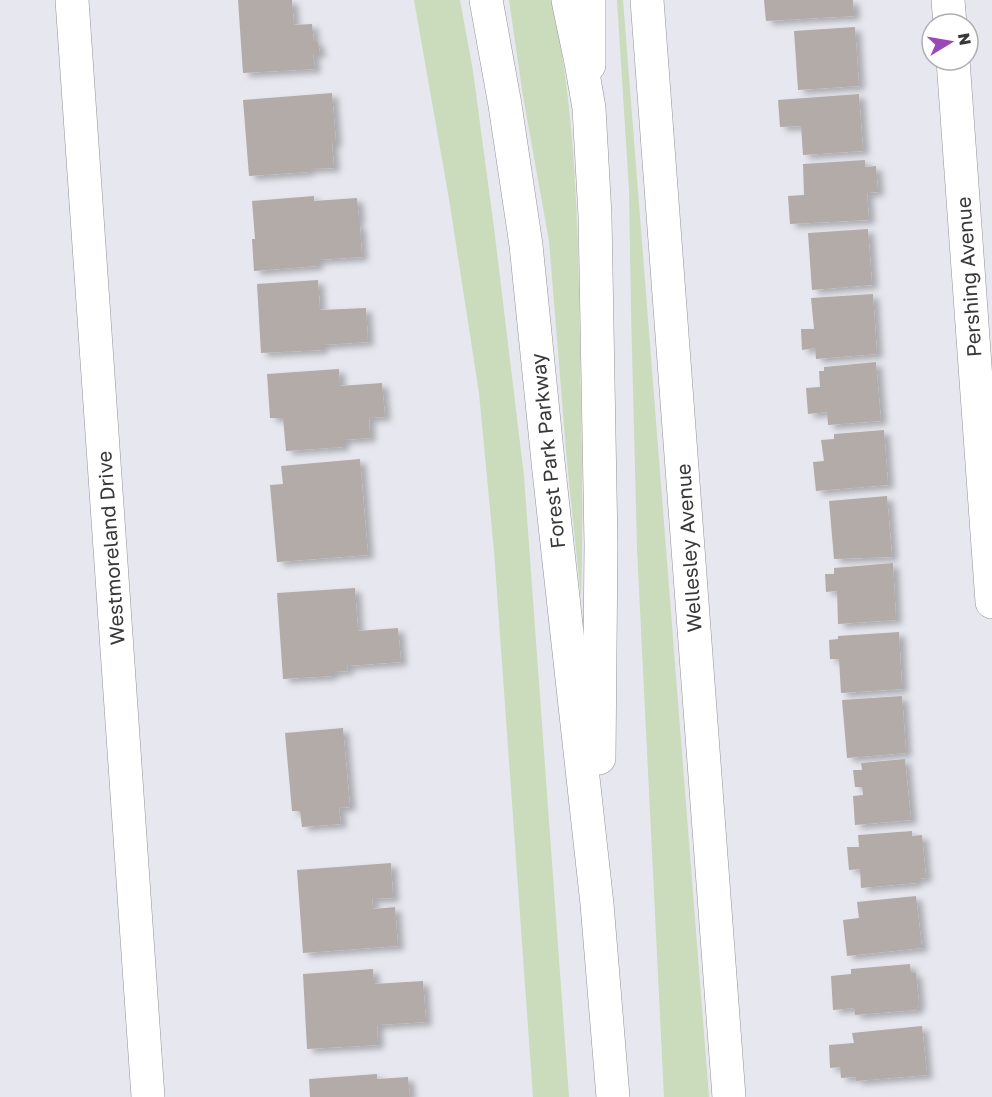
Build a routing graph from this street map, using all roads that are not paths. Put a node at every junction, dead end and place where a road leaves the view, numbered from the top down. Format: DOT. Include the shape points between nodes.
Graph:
graph roads {
  1 [pos="72,0"];
  2 [pos="486,0"];
  3 [pos="568,0"];
  4 [pos="589,0"];
  5 [pos="647,0"];
  6 [pos="954,72"];
  7 [pos="589,108"];
  8 [pos="992,602"];
  9 [pos="597,904"];
  10 [pos="148,1097"];
  11 [pos="613,1097"];
  12 [pos="729,1097"];
  1 -- 10 [label="street, Westmoreland Drive"];
  2 -- 9 [label="street, Forest Park Parkway" via="526,245"];
  3 -- 7 [label="street, Forest Park Parkway"];
  4 -- 7 [label="street"];
  5 -- 12 [label="street, Wellesley Avenue"];
  6 -- 8 [label="street, Pershing Avenue"];
  7 -- 9 [label="street, Forest Park Parkway" via="595,216 601,544"];
  9 -- 11 [label="street, Forest Park Parkway"];
}
